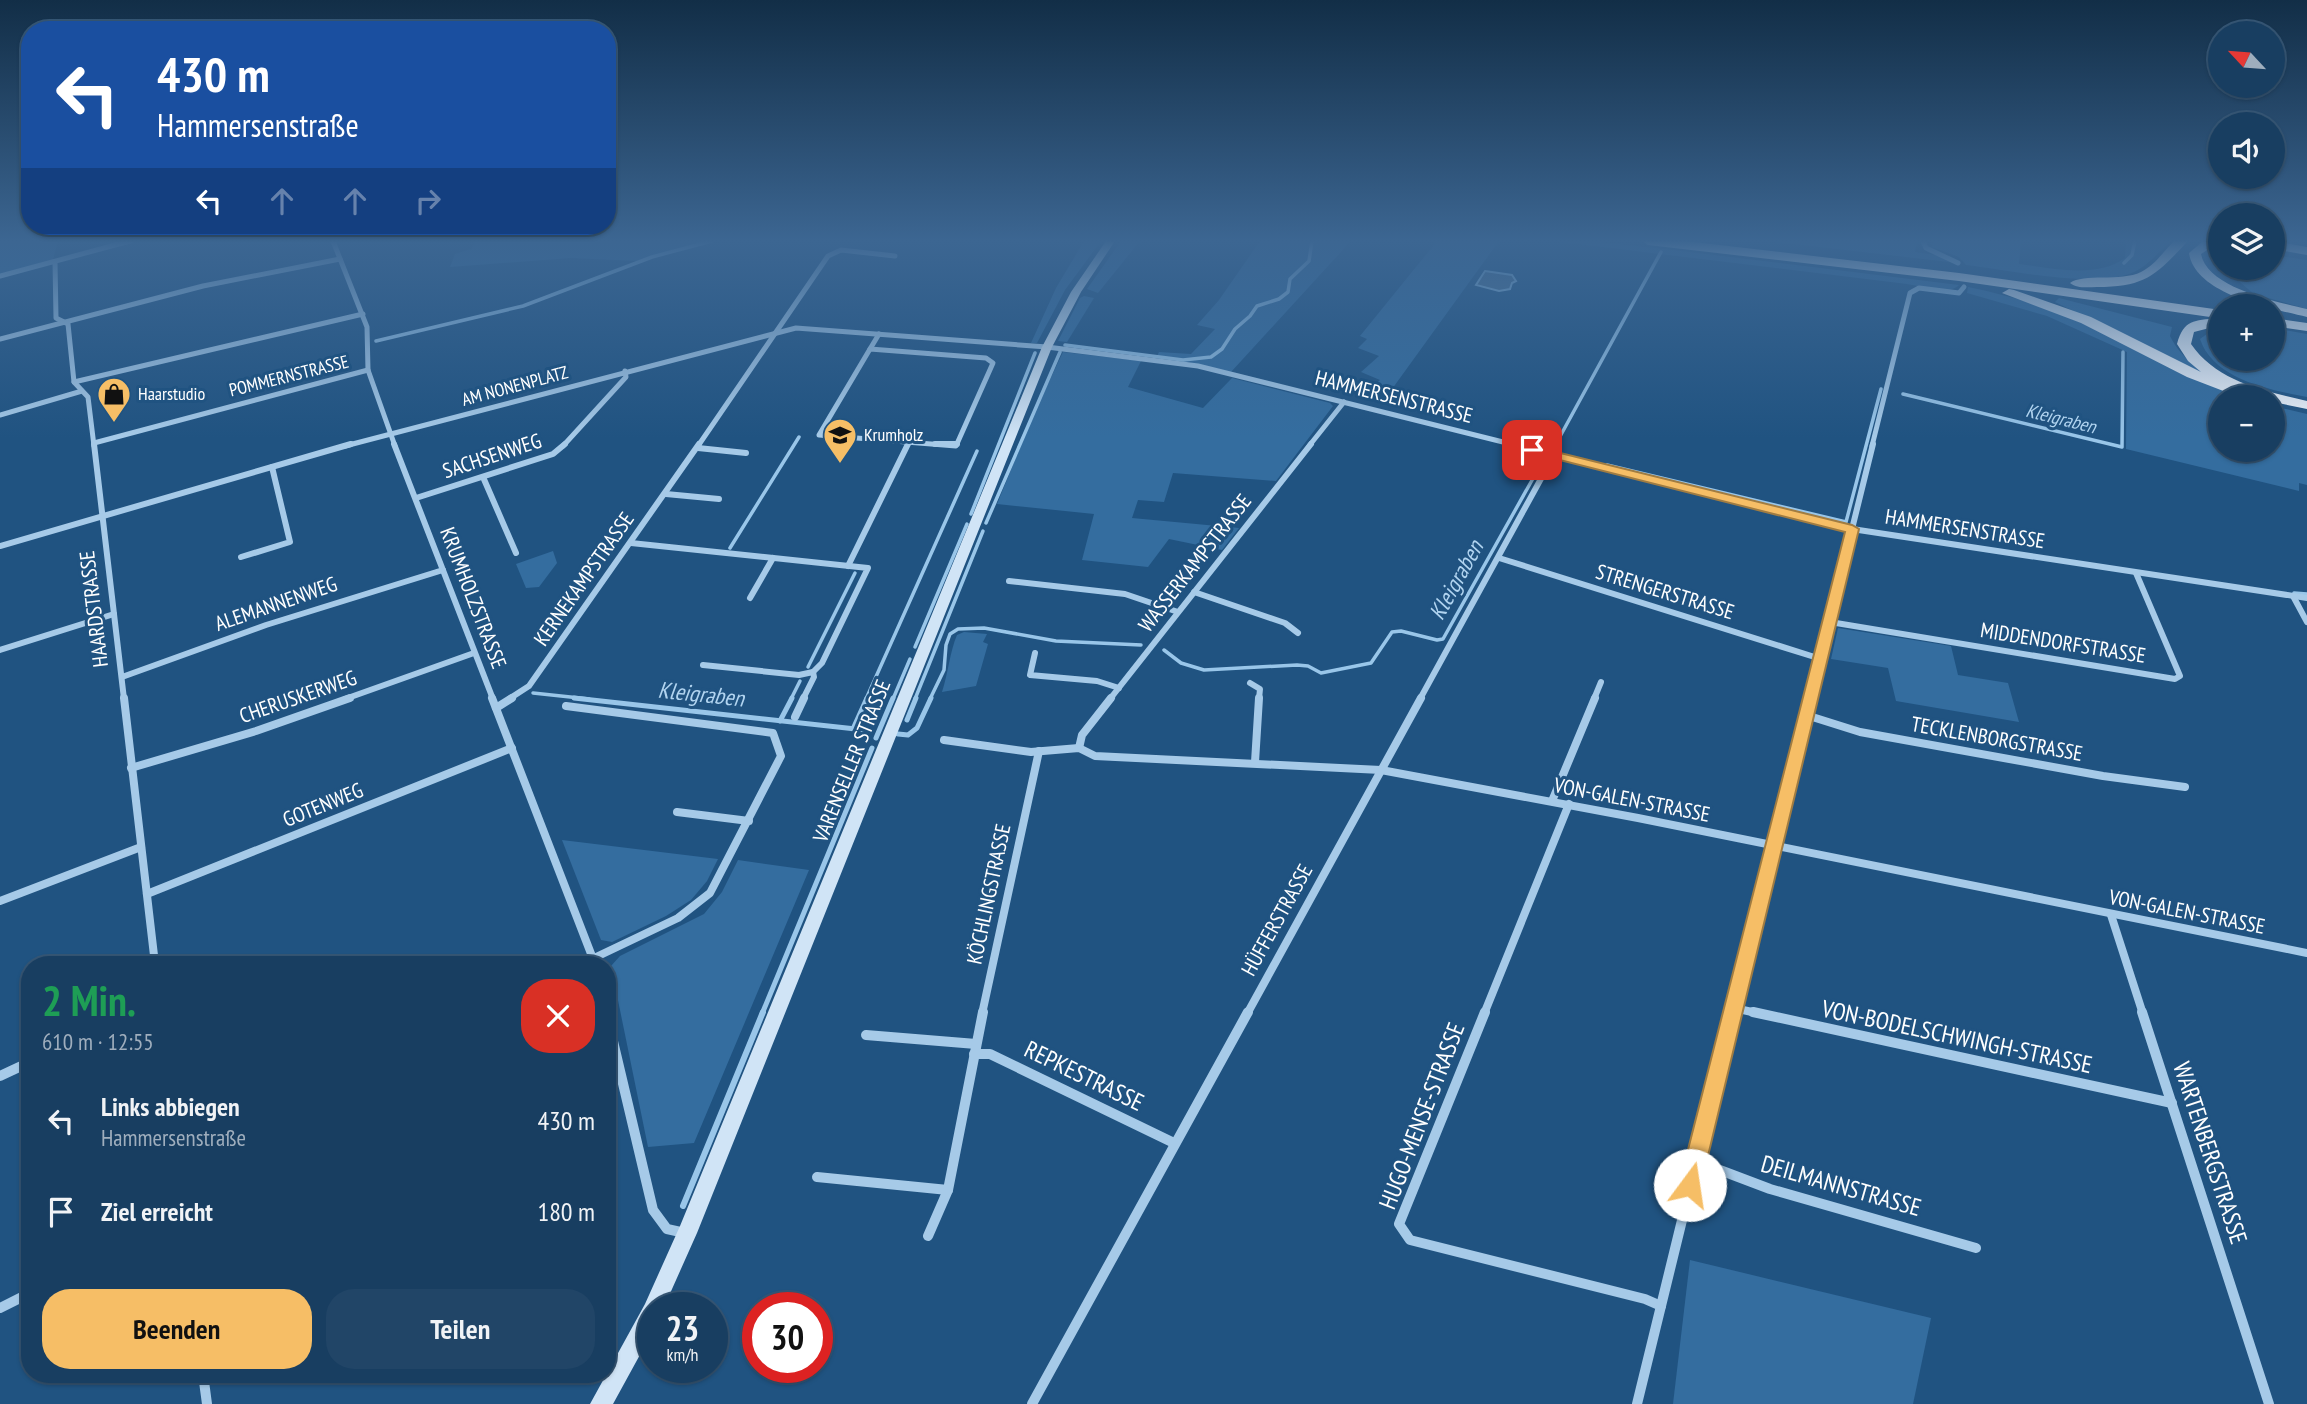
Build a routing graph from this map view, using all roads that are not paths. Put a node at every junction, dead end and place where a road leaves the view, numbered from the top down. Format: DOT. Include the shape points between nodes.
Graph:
graph roads {
  1 [pos="56,307"];
  2 [pos="123,307"];
  3 [pos="360,307"];
  4 [pos="793,307"];
  5 [pos="1067,307"];
  6 [pos="1907,307"];
  7 [pos="2051,307"];
  8 [pos="2167,307"];
  9 [pos="2285,307"];
  10 [pos="2208,312"];
  11 [pos="2307,313"];
  12 [pos="363,314"];
  13 [pos="2285,316"];
  14 [pos="2307,320"];
  15 [pos="62,322"];
  16 [pos="2208,323"];
  17 [pos="2285,324"];
  18 [pos="2307,327"];
  19 [pos="776,331"];
  20 [pos="879,334"];
  21 [pos="0,339"];
  22 [pos="1048,347"];
  23 [pos="870,349"];
  24 [pos="368,370"];
  25 [pos="2208,370"];
  26 [pos="2211,371"];
  27 [pos="625,372"];
  28 [pos="74,382"];
  29 [pos="2218,385"];
  30 [pos="82,391"];
  31 [pos="1344,402"];
  32 [pos="2285,405"];
  33 [pos="2307,405"];
  34 [pos="2307,410"];
  35 [pos="0,415"];
  36 [pos="390,433"];
  37 [pos="94,443"];
  38 [pos="908,444"];
  39 [pos="698,448"];
  40 [pos="746,453"];
  41 [pos="1554,455"];
  42 [pos="272,467"];
  43 [pos="483,477"];
  44 [pos="666,494"];
  45 [pos="416,498"];
  46 [pos="719,499"];
  47 [pos="103,516"];
  48 [pos="1852,529"];
  49 [pos="631,543"];
  50 [pos="0,547"];
  51 [pos="516,553"];
  52 [pos="241,557"];
  53 [pos="773,558"];
  54 [pos="1499,558"];
  55 [pos="848,566"];
  56 [pos="443,570"];
  57 [pos="2136,573"];
  58 [pos="1009,581"];
  59 [pos="1195,592"];
  60 [pos="2293,596"];
  61 [pos="750,598"];
  62 [pos="2307,598"];
  63 [pos="1178,612"];
  64 [pos="114,614"];
  65 [pos="1830,622"];
  66 [pos="2307,622"];
  67 [pos="1298,633"];
  68 [pos="0,650"];
  69 [pos="474,653"];
  70 [pos="1035,653"];
  71 [pos="1821,659"];
  72 [pos="703,665"];
  73 [pos="813,672"];
  74 [pos="122,677"];
  75 [pos="1250,682"];
  76 [pos="1601,682"];
  77 [pos="1119,688"];
  78 [pos="566,706"];
  79 [pos="496,708"];
  80 [pos="1806,715"];
  81 [pos="794,717"];
  82 [pos="944,740"];
  83 [pos="512,748"];
  84 [pos="1079,748"];
  85 [pos="1039,751"];
  86 [pos="1255,762"];
  87 [pos="131,768"];
  88 [pos="1381,770"];
  89 [pos="2185,788"];
  90 [pos="1552,801"];
  91 [pos="1569,804"];
  92 [pos="677,812"];
  93 [pos="749,821"];
  94 [pos="141,847"];
  95 [pos="1773,847"];
  96 [pos="147,894"];
  97 [pos="0,901"];
  98 [pos="2111,915"];
  99 [pos="2307,953"];
  100 [pos="154,956"];
  101 [pos="592,956"];
  102 [pos="604,956"];
  103 [pos="1734,1008"];
  104 [pos="866,1035"];
  105 [pos="975,1049"];
  106 [pos="616,1054"];
  107 [pos="21,1066"];
  108 [pos="0,1076"];
  109 [pos="2172,1103"];
  110 [pos="1174,1143"];
  111 [pos="1696,1161"];
  112 [pos="817,1177"];
  113 [pos="948,1190"];
  114 [pos="687,1233"];
  115 [pos="928,1236"];
  116 [pos="1976,1248"];
  117 [pos="661,1292"];
  118 [pos="21,1298"];
  119 [pos="1661,1306"];
  120 [pos="0,1308"];
  121 [pos="637,1338"];
  122 [pos="616,1375"];
  123 [pos="204,1383"];
  124 [pos="612,1383"];
  125 [pos="207,1404"];
  126 [pos="600,1404"];
  127 [pos="1032,1404"];
  128 [pos="1637,1404"];
  129 [pos="2269,1404"];
  1 -- 15 [label="street" via="56,318"];
  2 -- 15 [label="street"];
  3 -- 12 [label="street, KRUMHOLZSTRASSE"];
  4 -- 19 [label="street, KERNEKAMPSTRASSE"];
  5 -- 22 [label="main road, VARENSELLER STRASSE"];
  6 -- 48 [label="street"];
  7 -- 29 [label="highway"];
  8 -- 10 [label="highway"];
  9 -- 11 [label="highway"];
  12 -- 24 [label="street, KRUMHOLZSTRASSE"];
  12 -- 28 [label="street"];
  13 -- 14 [label="highway"];
  15 -- 21 [label="street"];
  15 -- 28 [label="street" via="68,324"];
  16 -- 25 [label="highway" via="2188,330 2184,344"];
  17 -- 18 [label="highway"];
  19 -- 20 [label="street, AM NONENPLATZ" via="796,328"];
  19 -- 27 [label="street, AM NONENPLATZ"];
  19 -- 39 [label="street, KERNEKAMPSTRASSE"];
  20 -- 22 [label="street, AM NONENPLATZ"];
  20 -- 23 [label="street"];
  22 -- 31 [label="street, HAMMERSENSTRASSE" via="1198,366"];
  22 -- 114 [label="main road, VARENSELLER STRASSE"];
  23 -- 38 [label="street" via="819,435"];
  23 -- 38 [label="street" via="986,358 993,363 956,446"];
  24 -- 36 [label="street, KRUMHOLZSTRASSE"];
  24 -- 37 [label="street, POMMERNSTRASSE"];
  26 -- 33 [label="highway" via="2242,387"];
  27 -- 36 [label="street, AM NONENPLATZ"];
  27 -- 43 [label="street, SACHSENWEG" via="626,377 561,449"];
  28 -- 30 [label="street, HAARDSTRASSE"];
  30 -- 35 [label="street"];
  30 -- 37 [label="street, HAARDSTRASSE" via="88,397"];
  31 -- 41 [label="street, HAMMERSENSTRASSE"];
  31 -- 59 [label="street, WASSERKAMPSTRASSE"];
  32 -- 34 [label="highway"];
  36 -- 42 [label="street, AM NONENPLATZ"];
  36 -- 45 [label="street, KRUMHOLZSTRASSE"];
  37 -- 47 [label="street, HAARDSTRASSE"];
  38 -- 55 [label="street"];
  39 -- 40 [label="street"];
  39 -- 44 [label="street, KERNEKAMPSTRASSE"];
  41 -- 48 [label="street, HAMMERSENSTRASSE"];
  41 -- 54 [label="street, HÜFFERSTRASSE"];
  42 -- 47 [label="street, AM NONENPLATZ"];
  42 -- 52 [label="street" via="290,542"];
  43 -- 45 [label="street, SACHSENWEG"];
  43 -- 51 [label="street"];
  44 -- 46 [label="street"];
  44 -- 49 [label="street, KERNEKAMPSTRASSE"];
  45 -- 56 [label="street, KRUMHOLZSTRASSE"];
  47 -- 50 [label="street, AM NONENPLATZ"];
  47 -- 64 [label="street, HAARDSTRASSE"];
  48 -- 57 [label="street, HAMMERSENSTRASSE"];
  48 -- 65 [label="street"];
  49 -- 53 [label="street"];
  49 -- 79 [label="street, KERNEKAMPSTRASSE" via="529,686"];
  53 -- 55 [label="street"];
  53 -- 61 [label="street"];
  54 -- 71 [label="street, STRENGERSTRASSE"];
  54 -- 88 [label="street, HÜFFERSTRASSE"];
  55 -- 73 [label="street" via="868,568 822,663"];
  56 -- 69 [label="street, KRUMHOLZSTRASSE"];
  56 -- 74 [label="street, ALEMANNENWEG" via="266,625"];
  57 -- 60 [label="street, HAMMERSENSTRASSE"];
  57 -- 65 [label="street, MIDDENDORFSTRASSE" via="2180,676 2175,679"];
  58 -- 63 [label="street" via="1125,594"];
  59 -- 63 [label="street, WASSERKAMPSTRASSE"];
  59 -- 67 [label="street" via="1285,624"];
  60 -- 62 [label="street, HAMMERSENSTRASSE"];
  60 -- 66 [label="street"];
  63 -- 77 [label="street, WASSERKAMPSTRASSE"];
  64 -- 68 [label="street"];
  64 -- 74 [label="street, HAARDSTRASSE"];
  65 -- 71 [label="street"];
  69 -- 79 [label="street, KRUMHOLZSTRASSE"];
  69 -- 87 [label="street, CHERUSKERWEG" via="292,719"];
  70 -- 77 [label="street" via="1030,675 1097,681"];
  71 -- 80 [label="street"];
  72 -- 73 [label="street" via="799,675"];
  73 -- 81 [label="street"];
  74 -- 87 [label="street, HAARDSTRASSE"];
  75 -- 86 [label="street" via="1260,690"];
  76 -- 90 [label="street"];
  77 -- 84 [label="street, WASSERKAMPSTRASSE" via="1082,735"];
  78 -- 93 [label="street" via="773,733 781,756"];
  79 -- 83 [label="street, KRUMHOLZSTRASSE"];
  80 -- 89 [label="street, TECKLENBORGSTRASSE" via="1860,732"];
  80 -- 95 [label="street"];
  82 -- 85 [label="street, VON-GALEN-STRASSE"];
  83 -- 96 [label="street, GOTENWEG"];
  83 -- 101 [label="street, KRUMHOLZSTRASSE"];
  84 -- 85 [label="street, VON-GALEN-STRASSE"];
  84 -- 86 [label="street, VON-GALEN-STRASSE" via="1094,756 1232,765"];
  85 -- 105 [label="street, KÖCHLINGSTRASSE"];
  86 -- 88 [label="street, VON-GALEN-STRASSE"];
  87 -- 94 [label="street, HAARDSTRASSE"];
  88 -- 90 [label="street, VON-GALEN-STRASSE"];
  88 -- 110 [label="street, HÜFFERSTRASSE"];
  90 -- 91 [label="street, VON-GALEN-STRASSE"];
  91 -- 95 [label="street, VON-GALEN-STRASSE"];
  91 -- 119 [label="street, HUGO-MENSE-STRASSE" via="1399,1224 1410,1240 1645,1298"];
  92 -- 93 [label="street"];
  93 -- 102 [label="street" via="719,880 697,905"];
  94 -- 96 [label="street, HAARDSTRASSE"];
  94 -- 97 [label="street"];
  95 -- 98 [label="street, VON-GALEN-STRASSE"];
  95 -- 103 [label="street"];
  96 -- 100 [label="street, HAARDSTRASSE"];
  98 -- 99 [label="street, VON-GALEN-STRASSE"];
  98 -- 109 [label="street, WARTENBERGSTRASSE"];
  103 -- 109 [label="street, VON-BODELSCHWINGH-STRASSE"];
  103 -- 111 [label="street"];
  104 -- 105 [label="street"];
  105 -- 110 [label="street, REPKESTRASSE"];
  105 -- 113 [label="street, KÖCHLINGSTRASSE"];
  106 -- 114 [label="street" via="653,1209 667,1229"];
  107 -- 108 [label="street"];
  109 -- 129 [label="street, WARTENBERGSTRASSE"];
  110 -- 127 [label="street, HÜFFERSTRASSE"];
  111 -- 116 [label="street, DEILMANNSTRASSE" via="1770,1189"];
  111 -- 119 [label="street"];
  112 -- 113 [label="street"];
  113 -- 115 [label="street, KÖCHLINGSTRASSE"];
  114 -- 117 [label="main road, VARENSELLER STRASSE"];
  118 -- 120 [label="street"];
  119 -- 128 [label="street"];
  121 -- 122 [label="main road, VARENSELLER STRASSE"];
  123 -- 125 [label="street"];
  124 -- 126 [label="main road, VARENSELLER STRASSE"];
}
